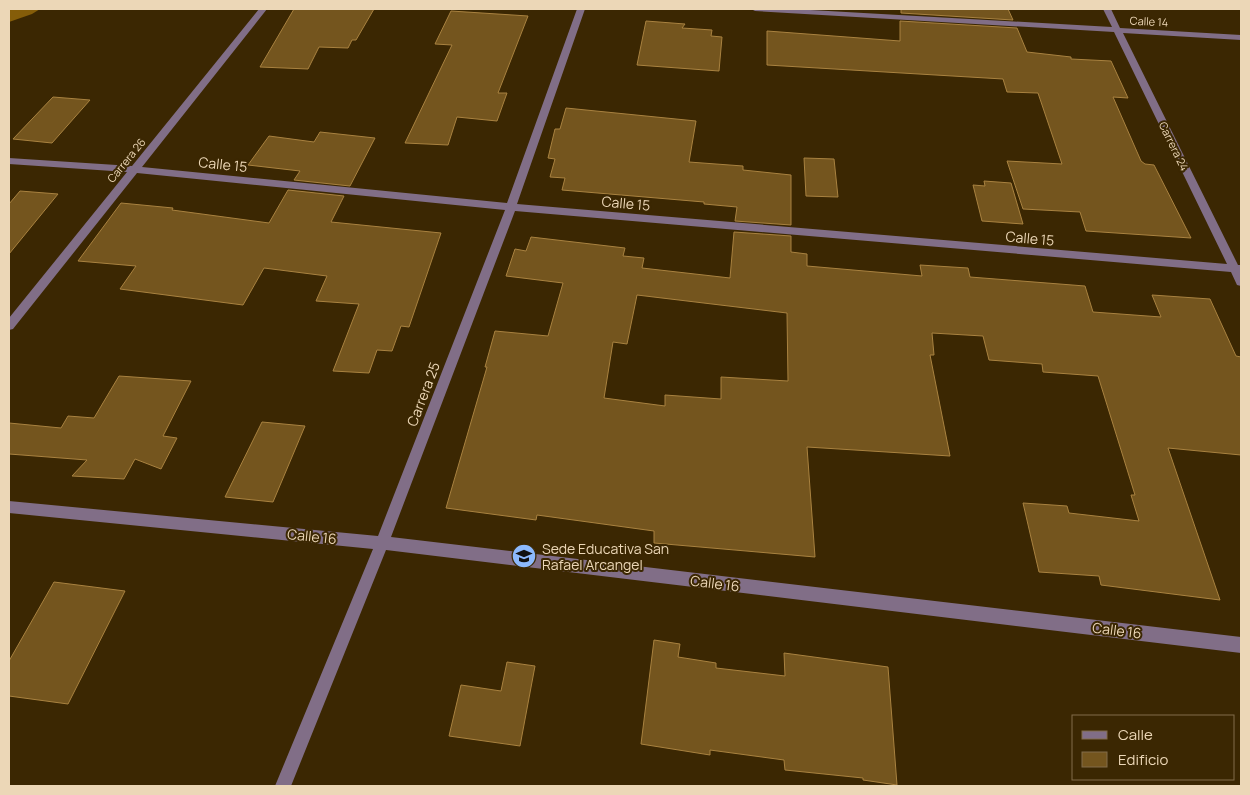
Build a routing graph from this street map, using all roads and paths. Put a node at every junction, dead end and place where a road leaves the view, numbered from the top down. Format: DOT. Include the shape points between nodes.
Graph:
graph roads {
  1 [pos="263,9"];
  2 [pos="581,9"];
  3 [pos="755,9"];
  4 [pos="1107,9"];
  5 [pos="1117,30"];
  6 [pos="1241,37"];
  7 [pos="9,161"];
  8 [pos="134,169"];
  9 [pos="511,207"];
  10 [pos="1238,269"];
  11 [pos="1241,282"];
  12 [pos="9,326"];
  13 [pos="9,507"];
  14 [pos="382,543"];
  15 [pos="1241,645"];
  16 [pos="283,786"];
  1 -- 8 [label="street, Carrera 26"];
  2 -- 9 [label="street, Carrera 25"];
  3 -- 5 [label="street, Calle 14"];
  4 -- 5 [label="street, Carrera 24"];
  5 -- 6 [label="street, Calle 14"];
  5 -- 10 [label="street, Carrera 24"];
  7 -- 8 [label="street, Calle 15"];
  8 -- 9 [label="street, Calle 15"];
  8 -- 12 [label="street, Carrera 26"];
  9 -- 10 [label="street, Calle 15"];
  9 -- 14 [label="street, Carrera 25"];
  10 -- 11 [label="street, Carrera 24"];
  13 -- 14 [label="street, Calle 16"];
  14 -- 15 [label="street, Calle 16"];
  14 -- 16 [label="street, Carrera 25"];
}
